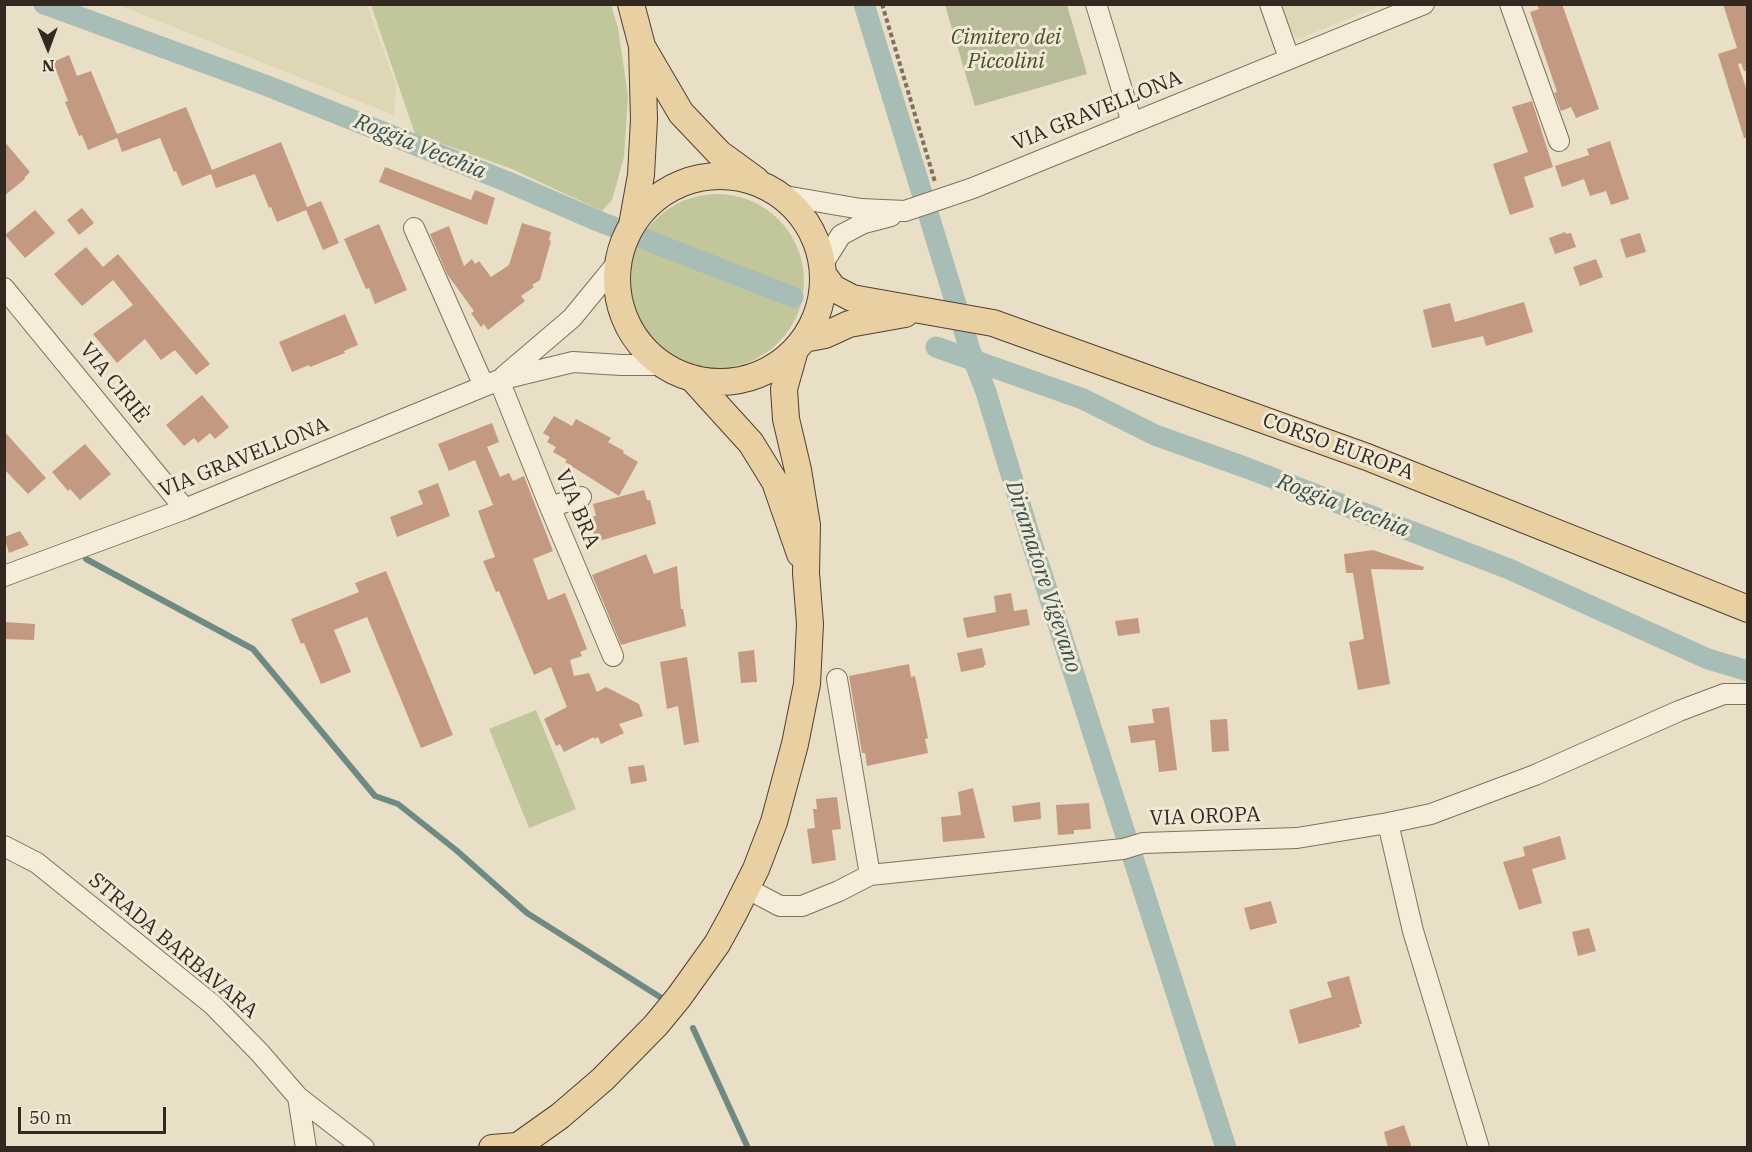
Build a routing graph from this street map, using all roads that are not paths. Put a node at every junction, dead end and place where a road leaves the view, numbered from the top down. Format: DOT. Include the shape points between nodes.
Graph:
graph roads {
  1 [pos="631,4"];
  2 [pos="1096,4"];
  3 [pos="1270,4"];
  4 [pos="1424,4"];
  5 [pos="1510,4"];
  6 [pos="642,46"];
  7 [pos="1289,58"];
  8 [pos="1132,123"];
  9 [pos="1559,141"];
  10 [pos="773,191"];
  11 [pos="906,211"];
  12 [pos="414,228"];
  13 [pos="626,239"];
  14 [pos="823,269"];
  15 [pos="4,288"];
  16 [pos="922,311"];
  17 [pos="799,345"];
  18 [pos="663,365"];
  19 [pos="692,378"];
  20 [pos="492,383"];
  21 [pos="581,497"];
  22 [pos="550,507"];
  23 [pos="186,509"];
  24 [pos="806,573"];
  25 [pos="4,576"];
  26 [pos="1748,609"];
  27 [pos="613,656"];
  28 [pos="837,679"];
  29 [pos="1748,694"];
  30 [pos="1388,823"];
  31 [pos="4,846"];
  32 [pos="870,875"];
  33 [pos="746,888"];
  34 [pos="298,1097"];
  35 [pos="508,1147"];
  36 [pos="306,1148"];
  37 [pos="364,1148"];
  38 [pos="1479,1148"];
  1 -- 6 [label="main road"];
  2 -- 8 [label="street"];
  3 -- 7 [label="street"];
  4 -- 7 [label="street, VIA GRAVELLONA"];
  5 -- 9 [label="street"];
  6 -- 10 [label="main road" via="681,113 719,153"];
  6 -- 13 [label="main road" via="641,175"];
  7 -- 8 [label="street, VIA GRAVELLONA"];
  8 -- 11 [label="street, VIA GRAVELLONA"];
  10 -- 11 [label="street, VIA GRAVELLONA" via="861,209"];
  10 -- 13 [label="main road" via="742,178 692,180 668,190 648,205"];
  10 -- 14 [label="main road" via="795,208 808,225"];
  11 -- 14 [label="street" via="841,235"];
  12 -- 20 [label="street, VIA BRA"];
  13 -- 18 [label="main road" via="617,286 621,309 645,350"];
  13 -- 20 [label="street, VIA GRAVELLONA" via="572,318"];
  14 -- 16 [label="main road, CORSO EUROPA" via="833,288 852,298"];
  14 -- 17 [label="main road" via="822,297 815,319"];
  15 -- 23 [label="street, VIA CIRIÈ"];
  16 -- 17 [label="main road" via="849,324"];
  16 -- 26 [label="main road, CORSO EUROPA" via="993,323 1367,457"];
  17 -- 19 [label="main road" via="773,368 747,378 719,382"];
  17 -- 24 [label="main road" via="784,390 807,525"];
  18 -- 19 [label="main road"];
  18 -- 20 [label="street, VIA GRAVELLONA" via="573,362"];
  19 -- 24 [label="main road" via="752,443 775,482"];
  20 -- 22 [label="street, VIA BRA"];
  20 -- 23 [label="street, VIA GRAVELLONA"];
  21 -- 22 [label="street"];
  22 -- 27 [label="street, VIA BRA"];
  23 -- 25 [label="street, VIA GRAVELLONA"];
  24 -- 33 [label="main road" via="810,624 807,684 774,822"];
  28 -- 32 [label="street"];
  29 -- 30 [label="street, VIA OROPA" via="1724,694 1535,775 1431,814"];
  30 -- 32 [label="street, VIA OROPA" via="1297,838 1143,843 1123,849"];
  30 -- 38 [label="street" via="1413,931"];
  31 -- 34 [label="street, STRADA BARBAVARA" via="37,863 213,1005"];
  32 -- 33 [label="street, VIA OROPA" via="802,906 780,906"];
  33 -- 35 [label="main road" via="717,944 656,1025 560,1116"];
  34 -- 36 [label="street"];
  34 -- 37 [label="street, STRADA BARBAVARA"];
}
